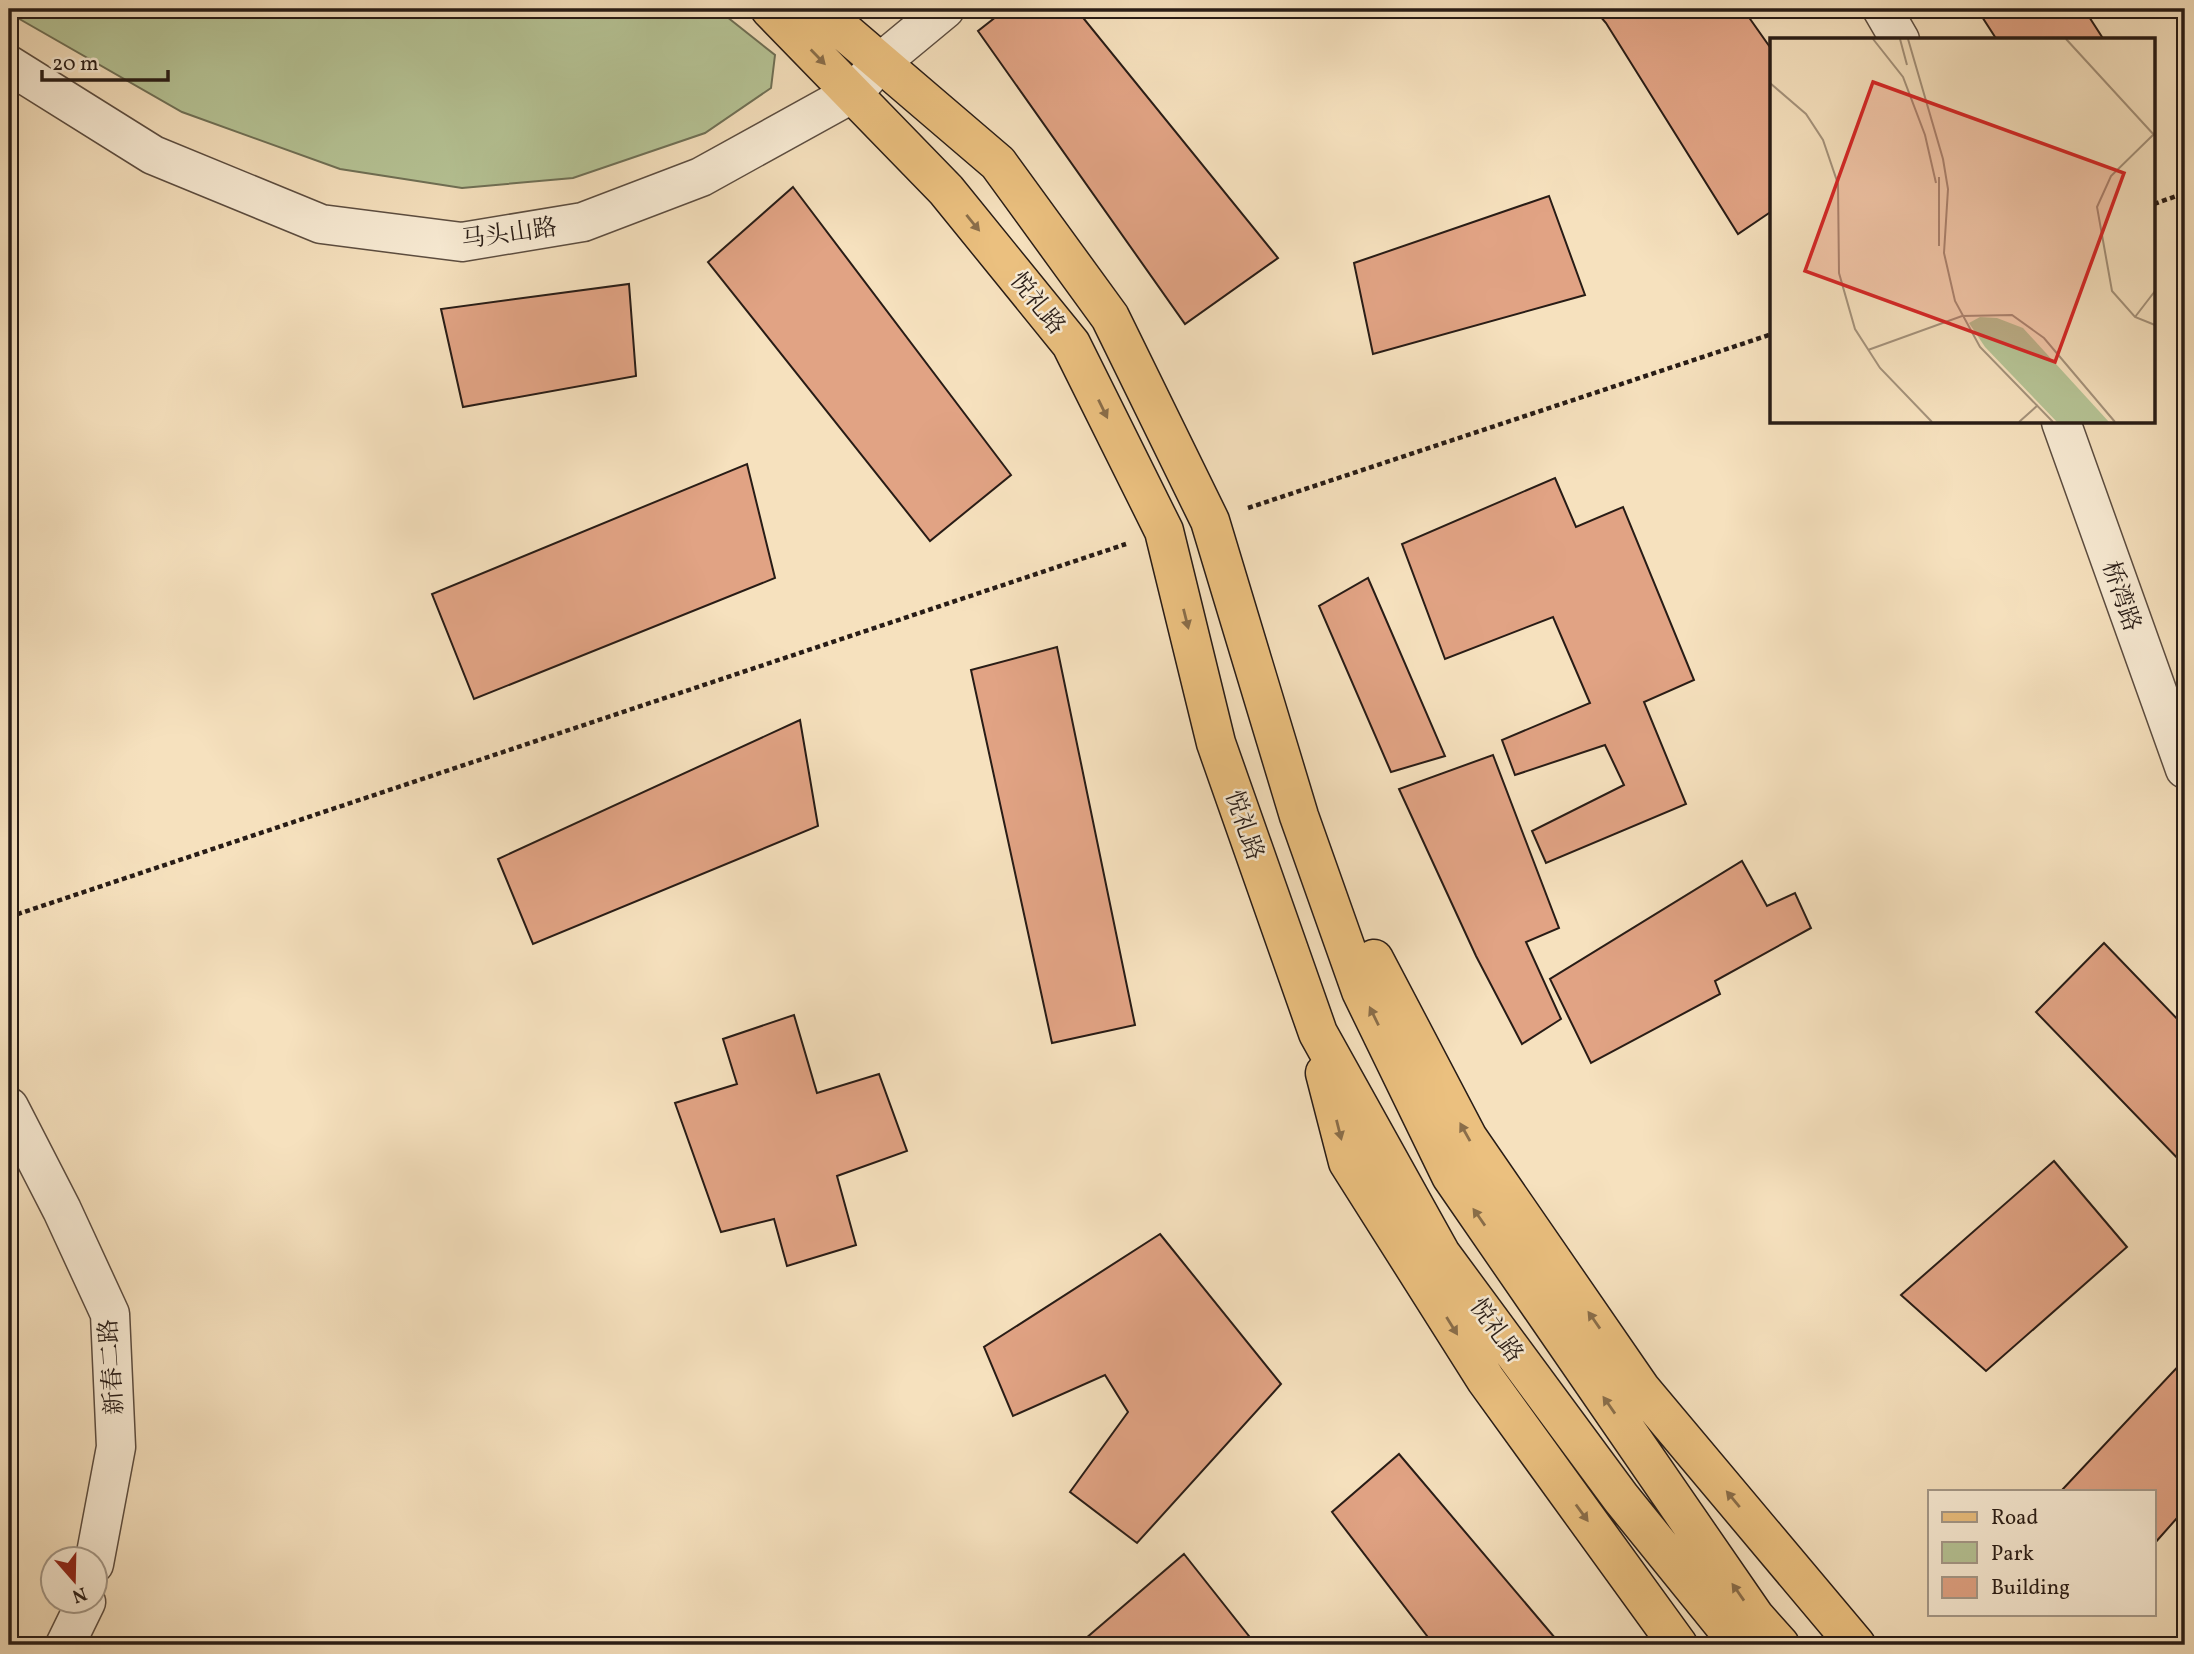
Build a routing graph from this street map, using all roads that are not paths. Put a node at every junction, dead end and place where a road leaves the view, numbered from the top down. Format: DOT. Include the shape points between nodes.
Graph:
graph roads {
  1 [pos="770,9"];
  2 [pos="818,9"];
  3 [pos="945,9"];
  4 [pos="1882,9"];
  5 [pos="1899,38"];
  6 [pos="881,62"];
  7 [pos="9,65"];
  8 [pos="853,93"];
  9 [pos="2062,424"];
  10 [pos="2185,769"];
  11 [pos="1299,816"];
  12 [pos="1304,993"];
  13 [pos="9,1107"];
  14 [pos="97,1546"];
  15 [pos="79,1616"];
  16 [pos="65,1645"];
  17 [pos="1678,1645"];
  18 [pos="1740,1645"];
  19 [pos="1780,1645"];
  20 [pos="1856,1645"];
  1 -- 8 [label="main road, 悦礼路, one-way"];
  2 -- 6 [label="main road, 悦礼路"];
  3 -- 6 [label="street, 马头山路"];
  4 -- 5 [label="street"];
  6 -- 8 [label="street, 马头山路"];
  6 -- 11 [label="main road, 悦礼路" via="998,163 1110,317 1210,521"];
  7 -- 8 [label="street, 马头山路" via="153,155 321,224 462,243 583,222 701,177"];
  8 -- 12 [label="main road, 悦礼路, one-way" via="946,191 1071,344 1164,531 1216,743"];
  9 -- 10 [label="street, 桥湾路"];
  19 -- 11 [label="main road, 悦礼路, one-way" via="1755,1617 1451,1177 1361,991"];
  20 -- 11 [label="main road, one-way" via="1641,1389 1468,1138"];
  12 -- 17 [label="main road, one-way" via="1348,1162 1486,1380"];
  12 -- 18 [label="main road, 悦礼路" via="1318,1033 1440,1254 1621,1498"];
  13 -- 14 [label="street, 新春二路" via="110,1314 116,1447"];
  15 -- 16 [label="street"];
}
